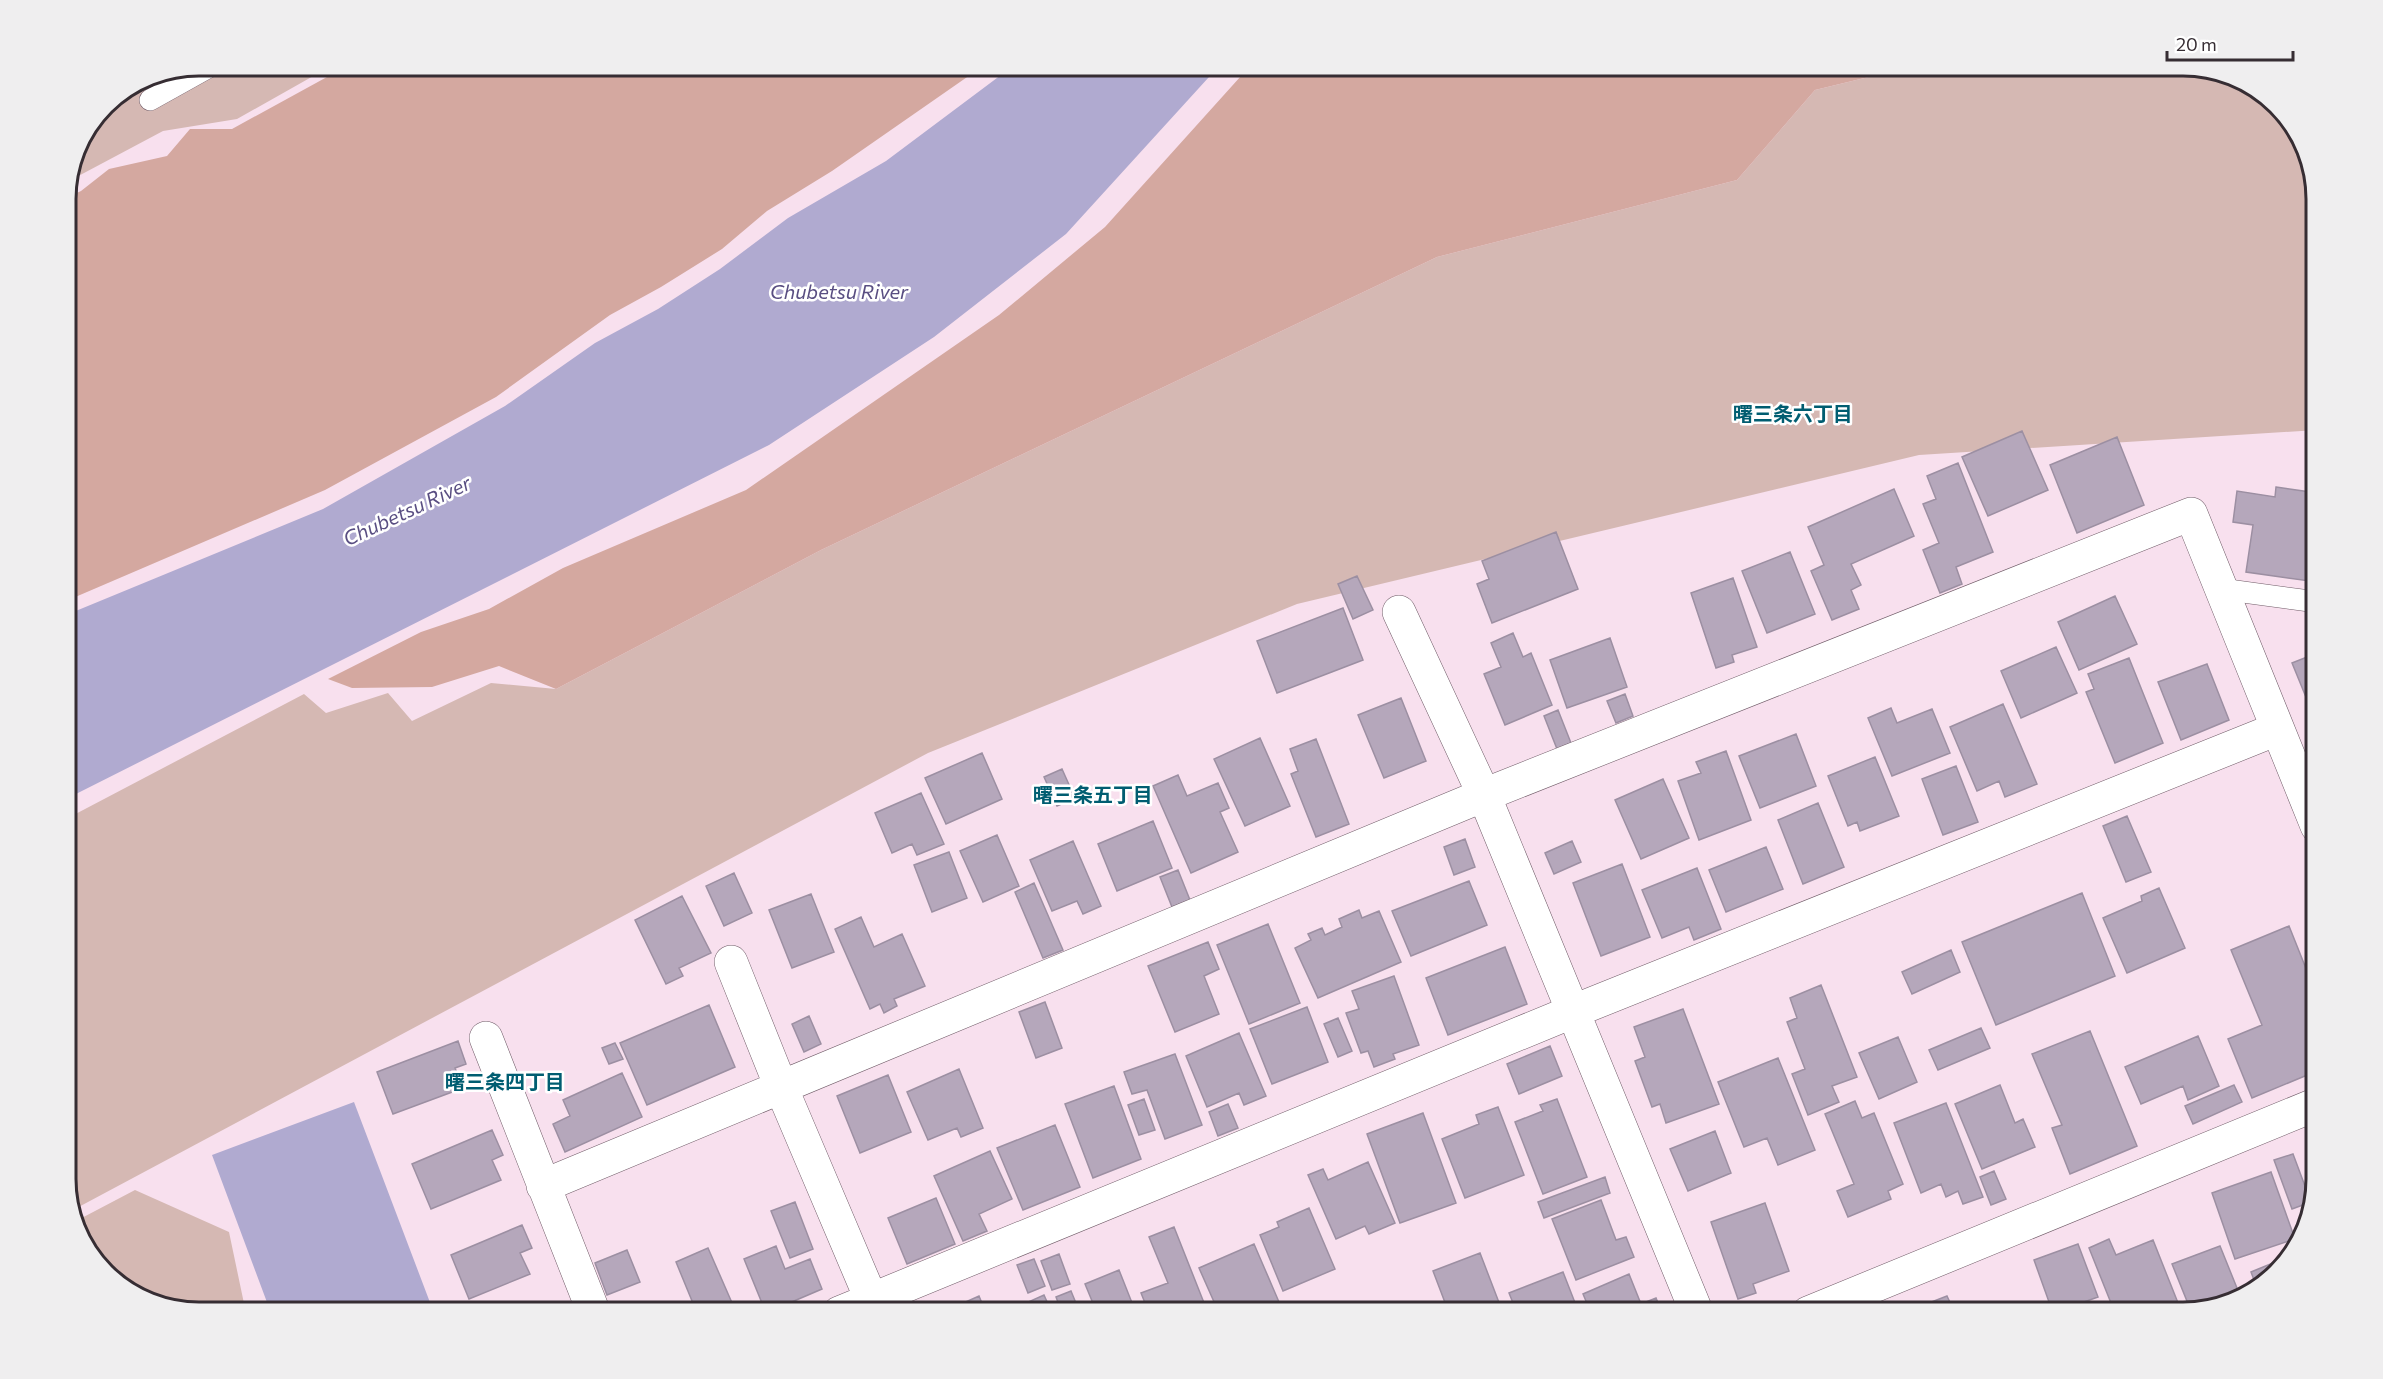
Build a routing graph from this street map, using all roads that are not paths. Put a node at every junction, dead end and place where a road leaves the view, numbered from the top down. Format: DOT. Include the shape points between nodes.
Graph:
graph roads {
  1 [pos="192,77"];
  2 [pos="150,100"];
  3 [pos="2221,590"];
  4 [pos="2306,601"];
  5 [pos="1399,612"];
  6 [pos="2277,729"];
  7 [pos="1484,795"];
  8 [pos="2306,799"];
  9 [pos="731,962"];
  10 [pos="1574,1011"];
  11 [pos="486,1038"];
  12 [pos="781,1087"];
  13 [pos="2306,1109"];
  14 [pos="543,1185"];
  15 [pos="590,1302"];
  16 [pos="872,1302"];
  17 [pos="883,1302"];
  18 [pos="1693,1302"];
  19 [pos="1835,1302"];
  1 -- 2 [label="lane"];
  3 -- 4 [label="lane"];
  3 -- 6 [label="street"];
  3 -- 7 [label="street" via="2191,514"];
  5 -- 7 [label="street"];
  6 -- 8 [label="street"];
  6 -- 10 [label="street"];
  7 -- 10 [label="street"];
  7 -- 12 [label="street"];
  9 -- 12 [label="street"];
  10 -- 17 [label="street"];
  10 -- 18 [label="street"];
  11 -- 14 [label="street"];
  12 -- 14 [label="street"];
  12 -- 16 [label="street"];
  13 -- 19 [label="street"];
  14 -- 15 [label="street"];
}
